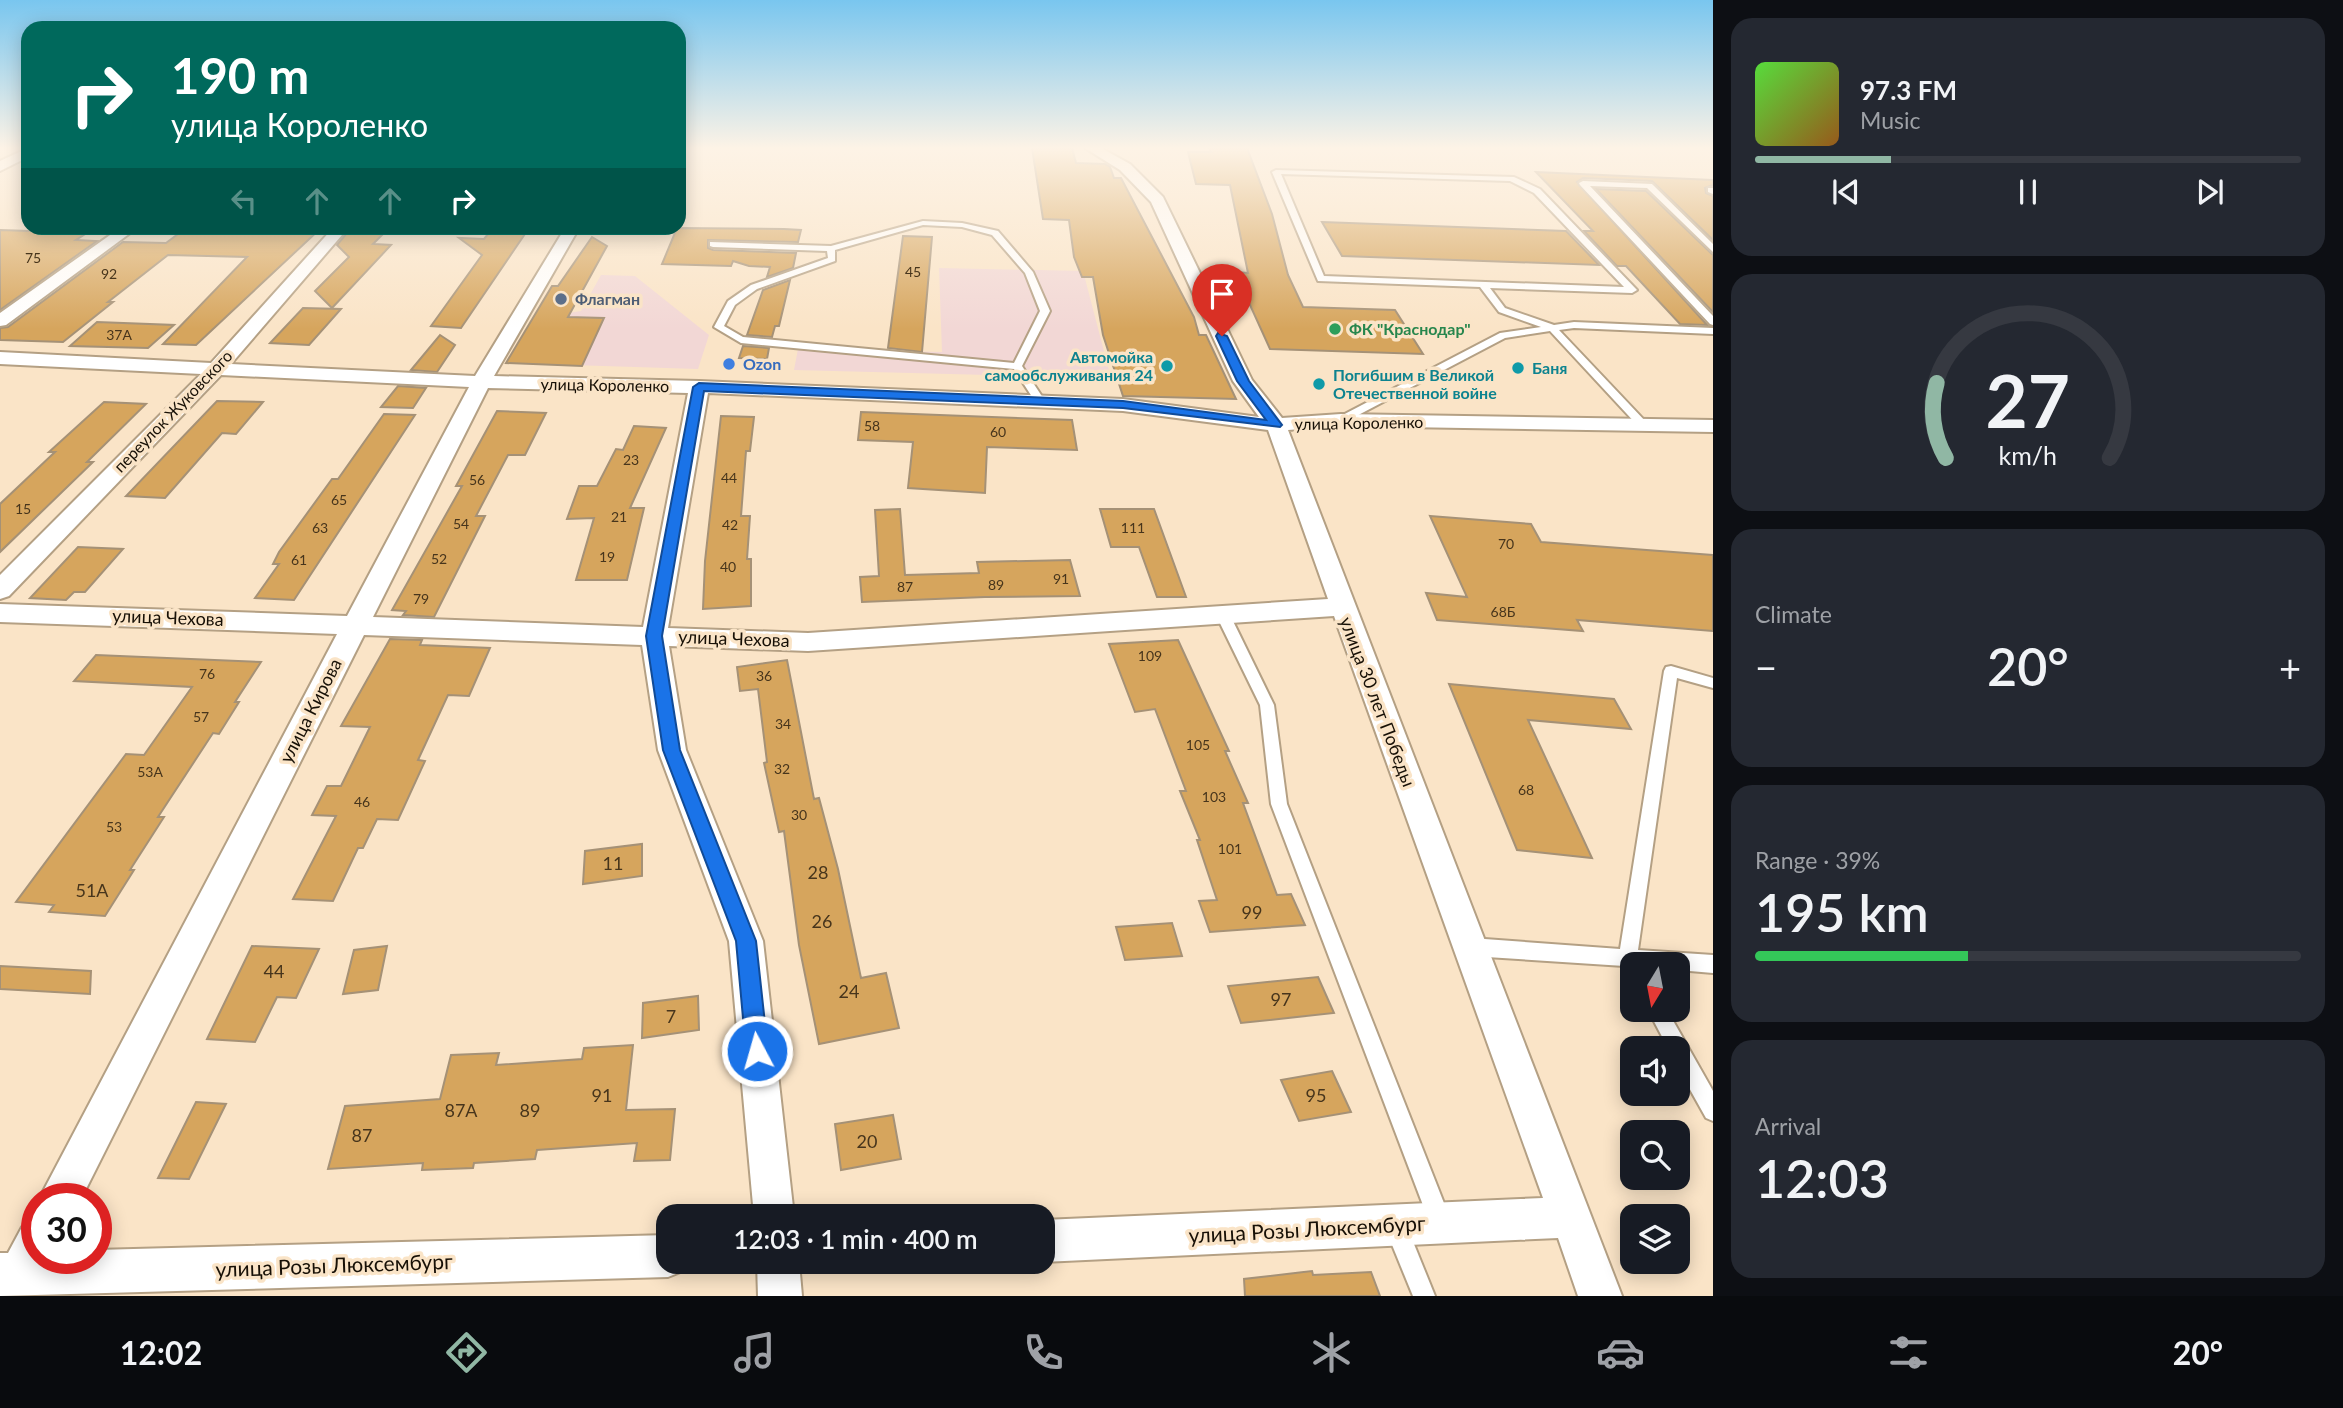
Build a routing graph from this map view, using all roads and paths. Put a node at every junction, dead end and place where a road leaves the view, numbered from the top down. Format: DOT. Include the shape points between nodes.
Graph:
graph roads {
  1 [pos="1162,208"];
  2 [pos="1291,208"];
  3 [pos="1554,208"];
  4 [pos="1607,208"];
  5 [pos="1672,208"];
  6 [pos="119,235"];
  7 [pos="335,235"];
  8 [pos="568,235"];
  9 [pos="713,244"];
  10 [pos="1713,248"];
  11 [pos="831,250"];
  12 [pos="1483,285"];
  13 [pos="0,321"];
  14 [pos="1713,322"];
  15 [pos="1551,327"];
  16 [pos="1713,331"];
  17 [pos="0,358"];
  18 [pos="1017,366"];
  19 [pos="215,370"];
  20 [pos="481,382"];
  21 [pos="699,387"];
  22 [pos="1040,401"];
  23 [pos="1341,420"];
  24 [pos="1276,425"];
  25 [pos="1643,425"];
  26 [pos="1713,426"];
  27 [pos="0,590"];
  28 [pos="1342,607"];
  29 [pos="0,613"];
  30 [pos="1223,615"];
  31 [pos="356,624"];
  32 [pos="654,636"];
  33 [pos="1713,683"];
  34 [pos="1469,947"];
  35 [pos="1631,952"];
  36 [pos="1620,960"];
  37 [pos="1690,963"];
  38 [pos="1713,964"];
  39 [pos="1664,1022"];
  40 [pos="1713,1111"];
  41 [pos="67,1183"];
  42 [pos="773,1204"];
  43 [pos="1571,1217"];
  44 [pos="1441,1224"];
  45 [pos="1395,1226"];
  46 [pos="1055,1240"];
  47 [pos="656,1256"];
  48 [pos="16,1272"];
  49 [pos="779,1274"];
  50 [pos="780,1296"];
  51 [pos="1424,1296"];
  52 [pos="1600,1296"];
  1 -- 24 [label="street, улица 30 лет Победы" via="1243,381"];
  2 -- 12 [label="lane" via="1321,279"];
  3 -- 12 [label="lane" via="1632,290"];
  4 -- 14 [label="lane"];
  5 -- 10 [label="lane"];
  6 -- 13 [label="street"];
  7 -- 19 [label="street, переулок Жуковского"];
  8 -- 20 [label="street, улица Кирова"];
  9 -- 11 [label="lane"];
  11 -- 18 [label="lane" via="923,223 995,233 1030,272 1045,312"];
  11 -- 18 [label="lane" via="832,259 754,287 731,303 719,327 741,340"];
  12 -- 15 [label="lane" via="1502,310"];
  15 -- 16 [label="lane" via="1574,324"];
  15 -- 23 [label="lane" via="1503,335"];
  15 -- 25 [label="lane"];
  17 -- 19 [label="street, улица Короленко"];
  18 -- 22 [label="lane"];
  19 -- 20 [label="street, улица Короленко"];
  19 -- 27 [label="street, переулок Жуковского"];
  20 -- 21 [label="street, улица Короленко"];
  20 -- 31 [label="street, улица Кирова"];
  21 -- 22 [label="street, улица Короленко"];
  21 -- 32 [label="street"];
  22 -- 24 [label="street, улица Короленко" via="1123,405"];
  23 -- 24 [label="street, улица Короленко"];
  23 -- 25 [label="street, улица Короленко"];
  24 -- 28 [label="street, улица 30 лет Победы"];
  25 -- 26 [label="street, улица Короленко"];
  28 -- 30 [label="street, улица Чехова"];
  28 -- 34 [label="street, улица 30 лет Победы"];
  29 -- 31 [label="street, улица Чехова"];
  30 -- 32 [label="street, улица Чехова" via="808,642"];
  30 -- 44 [label="lane" via="1267,705 1279,804"];
  31 -- 32 [label="street, улица Чехова"];
  31 -- 41 [label="street, улица Кирова"];
  32 -- 42 [label="street" via="672,750 746,941"];
  33 -- 35 [label="lane" via="1671,671"];
  34 -- 36 [label="lane"];
  34 -- 43 [label="street, улица 30 лет Победы"];
  37 -- 38 [label="lane"];
  39 -- 40 [label="lane"];
  43 -- 44 [label="street, улица Розы Люксембург"];
  43 -- 52 [label="street, улица 30 лет Победы"];
  44 -- 45 [label="street, улица Розы Люксембург"];
  45 -- 46 [label="street, улица Розы Люксембург"];
  45 -- 51 [label="lane"];
  47 -- 48 [label="street, улица Розы Люксембург"];
  49 -- 50 [label="street"];
}
